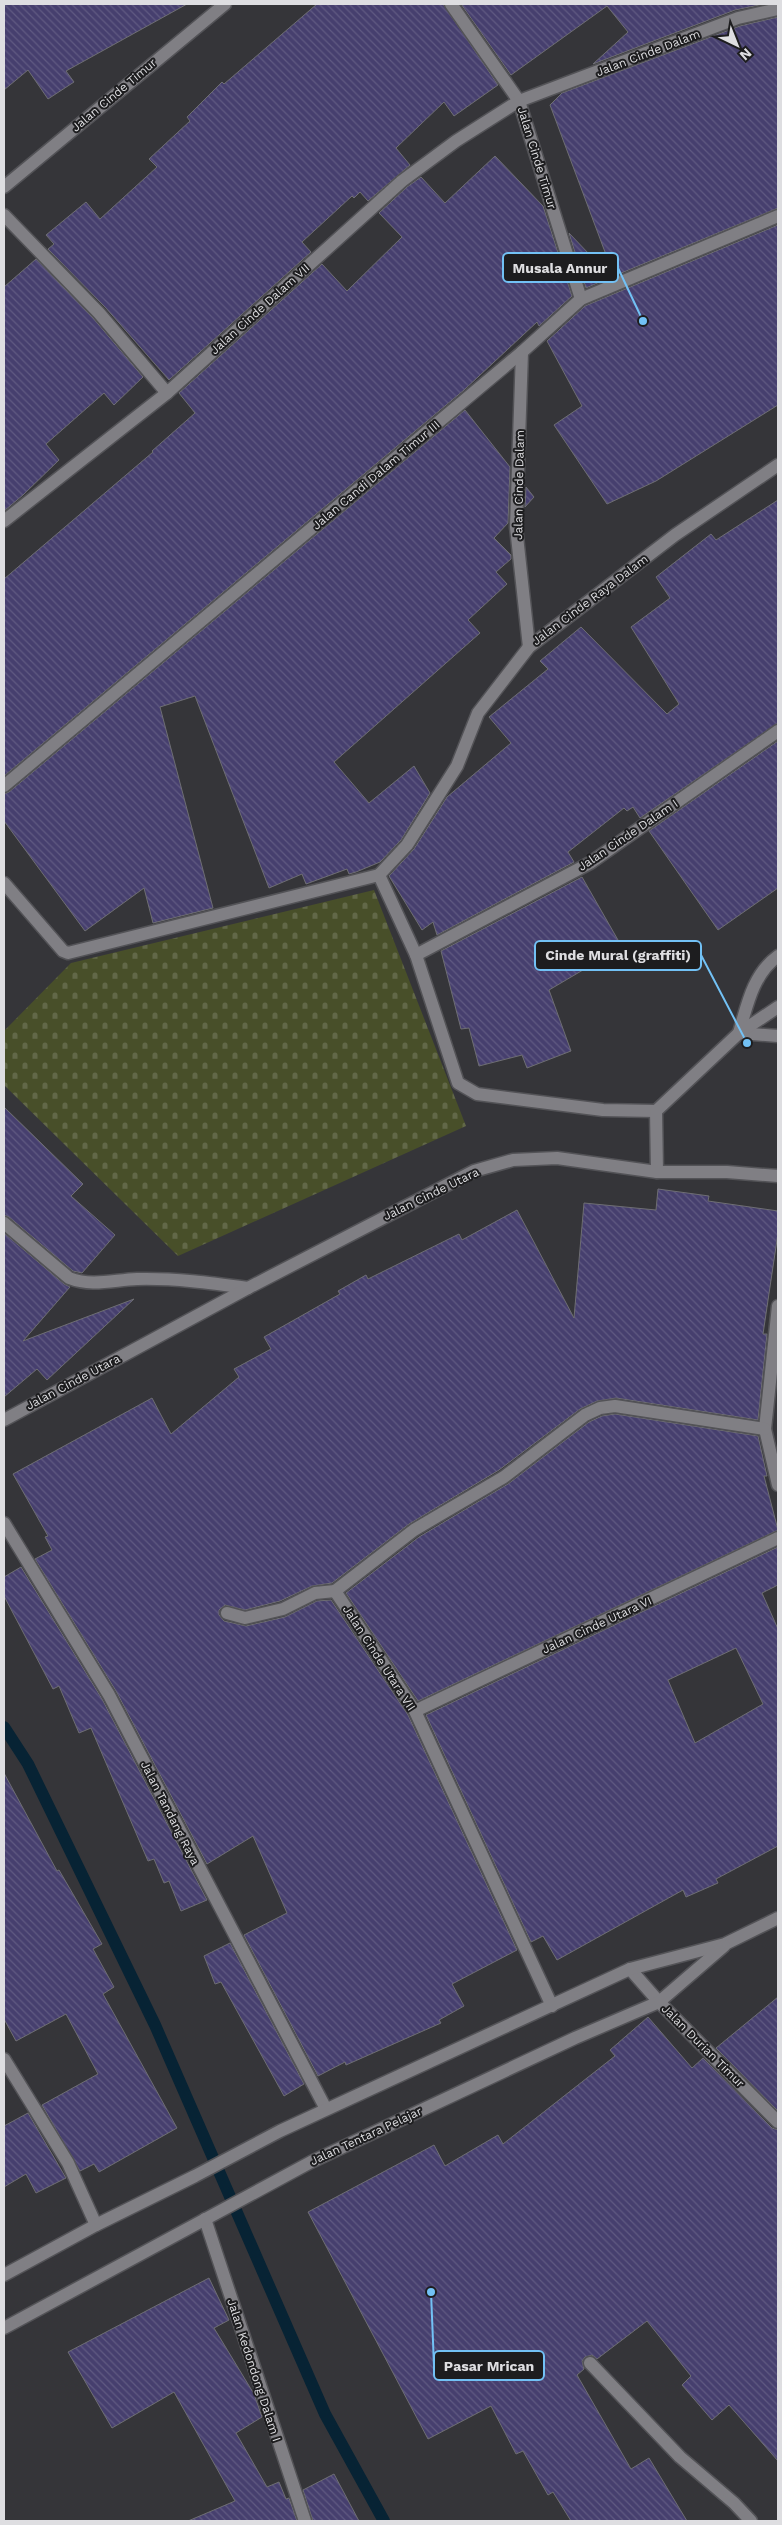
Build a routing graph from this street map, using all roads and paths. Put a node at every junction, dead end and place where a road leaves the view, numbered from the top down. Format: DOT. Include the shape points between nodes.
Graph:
graph roads {
  1 [pos="225,4"];
  2 [pos="452,4"];
  3 [pos="778,9"];
  4 [pos="519,101"];
  5 [pos="4,187"];
  6 [pos="4,215"];
  7 [pos="778,216"];
  8 [pos="581,300"];
  9 [pos="522,352"];
  10 [pos="167,393"];
  11 [pos="778,465"];
  12 [pos="4,521"];
  13 [pos="529,647"];
  14 [pos="778,731"];
  15 [pos="4,786"];
  16 [pos="379,875"];
  17 [pos="4,884"];
  18 [pos="416,955"];
  19 [pos="778,956"];
  20 [pos="778,1007"];
  21 [pos="738,1033"];
  22 [pos="778,1036"];
  23 [pos="656,1111"];
  24 [pos="658,1172"];
  25 [pos="778,1176"];
  26 [pos="4,1223"];
  27 [pos="248,1288"];
  28 [pos="778,1306"];
  29 [pos="4,1420"];
  30 [pos="765,1429"];
  31 [pos="778,1479"];
  32 [pos="4,1522"];
  33 [pos="778,1538"];
  34 [pos="335,1591"];
  35 [pos="227,1613"];
  36 [pos="415,1711"];
  37 [pos="778,1918"];
  38 [pos="726,1944"];
  39 [pos="630,1968"];
  40 [pos="659,2002"];
  41 [pos="552,2006"];
  42 [pos="4,2059"];
  43 [pos="326,2109"];
  44 [pos="778,2122"];
  45 [pos="204,2219"];
  46 [pos="96,2225"];
  47 [pos="4,2275"];
  48 [pos="4,2328"];
  49 [pos="590,2363"];
  50 [pos="305,2521"];
  51 [pos="751,2521"];
  1 -- 5 [label="street, Jalan Cinde Timur"];
  2 -- 4 [label="street, Jalan Cinde Timur"];
  3 -- 4 [label="street, Jalan Cinde Dalam" via="738,18"];
  4 -- 8 [label="street, Jalan Cinde Timur"];
  4 -- 10 [label="street, Jalan Cinde Dalam VII" via="456,141 402,181"];
  6 -- 10 [label="street" via="99,313"];
  7 -- 8 [label="street, Jalan Candi Dalam Timur III"];
  8 -- 9 [label="street, Jalan Candi Dalam Timur III"];
  9 -- 13 [label="street, Jalan Cinde Dalam" via="516,526"];
  9 -- 15 [label="street, Jalan Candi Dalam Timur III"];
  10 -- 12 [label="street, Jalan Cinde Dalam VII"];
  11 -- 13 [label="street, Jalan Cinde Raya Dalam" via="675,535"];
  13 -- 16 [label="street, Jalan Cinde Raya Dalam" via="478,713 457,766 407,845"];
  14 -- 18 [label="street, Jalan Cinde Dalam I" via="590,863"];
  16 -- 17 [label="street" via="68,953"];
  16 -- 18 [label="street"];
  18 -- 23 [label="street" via="458,1083 468,1090 477,1094 603,1110"];
  19 -- 21 [label="street" via="758,977"];
  20 -- 21 [label="street"];
  21 -- 22 [label="street"];
  21 -- 23 [label="street"];
  23 -- 24 [label="street"];
  24 -- 25 [label="street, Jalan Cinde Utara"];
  24 -- 27 [label="street, Jalan Cinde Utara" via="557,1158 513,1160 474,1171"];
  26 -- 27 [label="street" via="69,1278 79,1282 93,1284 137,1279"];
  27 -- 29 [label="street, Jalan Cinde Utara"];
  28 -- 30 [label="street"];
  30 -- 31 [label="street"];
  30 -- 34 [label="street, Jalan Cinde Utara VII" via="615,1406 600,1408 585,1415 504,1477 414,1530"];
  32 -- 43 [label="street, Jalan Tandang Raya" via="109,1695"];
  33 -- 36 [label="street, Jalan Cinde Utara VI"];
  34 -- 35 [label="street" via="315,1593 283,1609 245,1618"];
  34 -- 36 [label="street, Jalan Cinde Utara VII"];
  36 -- 41 [label="street, Jalan Cinde Utara VII"];
  37 -- 38 [label="street, Jalan Tentara Pelajar"];
  38 -- 39 [label="street, Jalan Tentara Pelajar"];
  38 -- 40 [label="street, Jalan Tentara Pelajar"];
  39 -- 40 [label="street, Jalan Durian Timur"];
  39 -- 41 [label="street, Jalan Tentara Pelajar"];
  40 -- 44 [label="street, Jalan Durian Timur"];
  40 -- 45 [label="street, Jalan Tentara Pelajar" via="311,2162"];
  41 -- 43 [label="street, Jalan Tentara Pelajar"];
  42 -- 46 [label="street" via="68,2163"];
  43 -- 46 [label="street, Jalan Tentara Pelajar"];
  45 -- 48 [label="street, Jalan Tentara Pelajar"];
  45 -- 50 [label="street, Jalan Kedondong Dalam I"];
  46 -- 47 [label="street, Jalan Tentara Pelajar"];
  49 -- 51 [label="street" via="680,2457 734,2502"];
}
